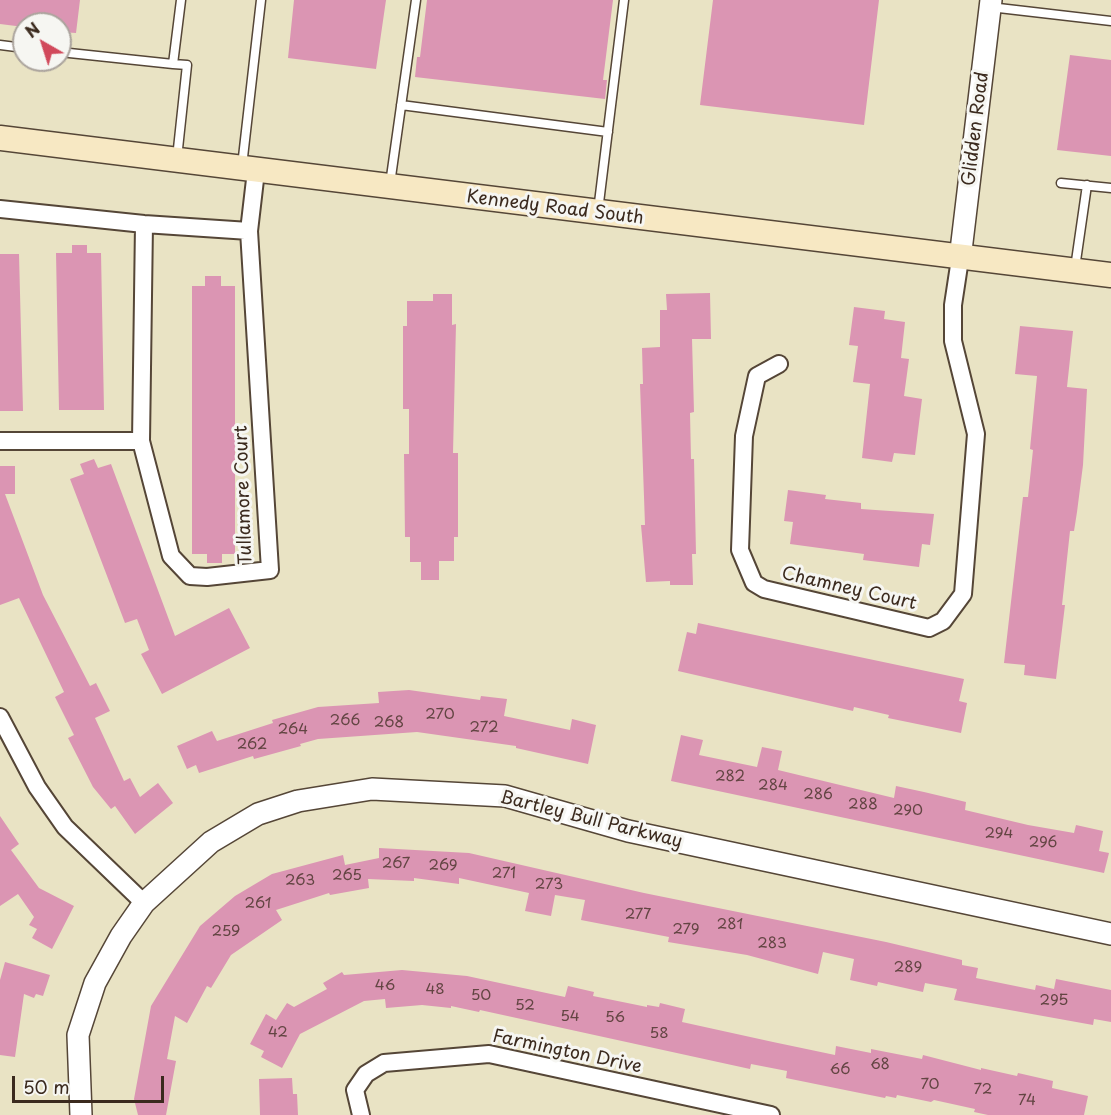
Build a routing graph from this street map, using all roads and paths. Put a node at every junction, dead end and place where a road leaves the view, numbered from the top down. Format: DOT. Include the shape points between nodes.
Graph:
graph roads {
  1 [pos="181,0"];
  2 [pos="261,0"];
  3 [pos="416,0"];
  4 [pos="624,0"];
  5 [pos="991,3"];
  6 [pos="1111,21"];
  7 [pos="72,53"];
  8 [pos="173,64"];
  9 [pos="401,105"];
  10 [pos="608,132"];
  11 [pos="0,138"];
  12 [pos="177,161"];
  13 [pos="249,170"];
  14 [pos="1061,183"];
  15 [pos="1087,186"];
  16 [pos="389,188"];
  17 [pos="1111,188"];
  18 [pos="0,209"];
  19 [pos="598,213"];
  20 [pos="144,224"];
  21 [pos="249,231"];
  22 [pos="960,258"];
  23 [pos="1075,271"];
  24 [pos="1111,275"];
  25 [pos="779,364"];
  26 [pos="0,441"];
  27 [pos="141,441"];
  28 [pos="0,717"];
  29 [pos="144,903"];
  30 [pos="1111,934"];
  31 [pos="81,1115"];
  32 [pos="361,1115"];
  33 [pos="771,1115"];
  1 -- 8 [label="lane"];
  2 -- 13 [label="lane"];
  3 -- 9 [label="lane"];
  4 -- 10 [label="lane"];
  5 -- 6 [label="lane"];
  5 -- 22 [label="street, Glidden Road"];
  7 -- 8 [label="lane"];
  8 -- 12 [label="lane" via="187,65"];
  9 -- 10 [label="lane"];
  9 -- 16 [label="lane"];
  10 -- 19 [label="lane"];
  11 -- 12 [label="main road, Kennedy Road South"];
  12 -- 13 [label="main road, Kennedy Road South"];
  13 -- 16 [label="main road, Kennedy Road South"];
  13 -- 21 [label="street, Tullamore Court"];
  14 -- 15 [label="lane"];
  15 -- 17 [label="lane"];
  15 -- 23 [label="lane"];
  16 -- 19 [label="main road, Kennedy Road South"];
  18 -- 20 [label="street"];
  19 -- 22 [label="main road, Kennedy Road South"];
  20 -- 21 [label="street"];
  20 -- 27 [label="street, Tullamore Court"];
  21 -- 27 [label="street, Tullamore Court" via="270,570 207,578 190,576 183,569 171,556"];
  22 -- 23 [label="main road, Kennedy Road South"];
  22 -- 25 [label="street, Chamney Court" via="953,305 953,341 976,434 963,594 943,621 929,628 764,589 754,583 741,549 744,436 757,376"];
  23 -- 24 [label="main road, Kennedy Road South"];
  26 -- 27 [label="street"];
  28 -- 29 [label="street" via="37,787 65,827"];
  29 -- 30 [label="street, Bartley Bull Parkway" via="202,849 258,814 298,801 372,789 505,796 628,831"];
  29 -- 31 [label="street, Bartley Bull Parkway" via="95,983 78,1035"];
  32 -- 33 [label="street, Farmington Drive" via="356,1090 366,1074 384,1063 489,1054"];
}
